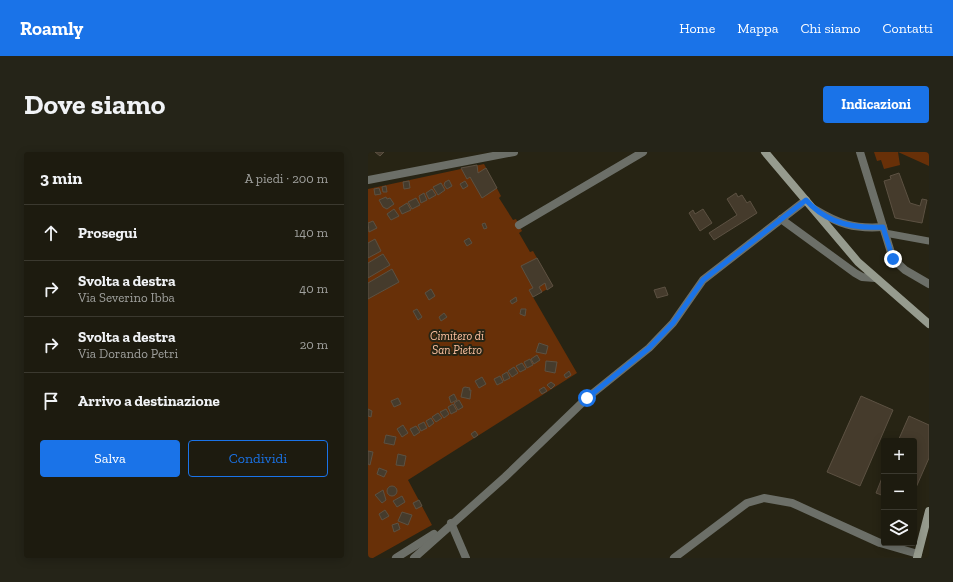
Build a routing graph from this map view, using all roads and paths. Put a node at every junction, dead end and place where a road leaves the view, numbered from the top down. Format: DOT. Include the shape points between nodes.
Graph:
graph roads {
  1 [pos="514,152"];
  2 [pos="643,152"];
  3 [pos="765,152"];
  4 [pos="860,152"];
  5 [pos="368,180"];
  6 [pos="806,200"];
  7 [pos="813,209"];
  8 [pos="781,219"];
  9 [pos="519,225"];
  10 [pos="884,230"];
  11 [pos="929,241"];
  12 [pos="875,278"];
  13 [pos="929,284"];
  14 [pos="929,324"];
  15 [pos="929,511"];
  16 [pos="452,523"];
  17 [pos="917,556"];
  18 [pos="396,558"];
  19 [pos="414,558"];
  20 [pos="466,558"];
  21 [pos="674,558"];
  1 -- 5 [label="street"];
  2 -- 9 [label="street"];
  3 -- 6 [label="street"];
  4 -- 10 [label="street"];
  6 -- 7 [label="street"];
  6 -- 8 [label="street"];
  7 -- 10 [label="street" via="850,227"];
  7 -- 12 [label="street"];
  8 -- 12 [label="street" via="855,274"];
  8 -- 16 [label="street" via="703,280 673,323 649,348 587,398 505,477"];
  10 -- 11 [label="lane"];
  10 -- 13 [label="street" via="893,259 905,270"];
  12 -- 14 [label="street"];
  15 -- 17 [label="street"];
  16 -- 18 [label="street"];
  16 -- 19 [label="street"];
  16 -- 20 [label="street"];
  17 -- 21 [label="street" via="880,543 792,503 764,498 747,503"];
}
